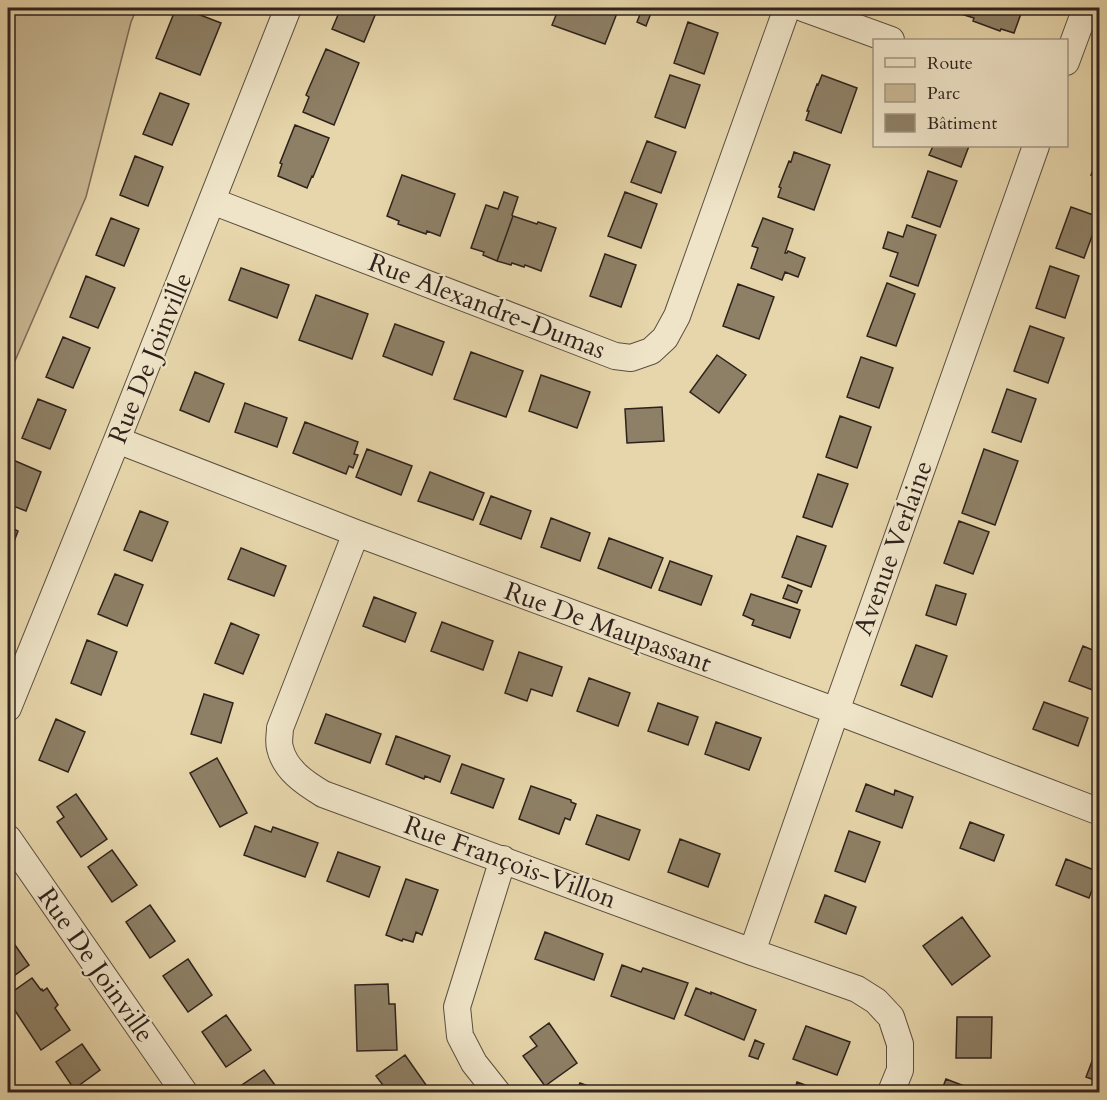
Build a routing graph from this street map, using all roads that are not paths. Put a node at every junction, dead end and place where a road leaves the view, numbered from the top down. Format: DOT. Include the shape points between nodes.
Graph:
graph roads {
  1 [pos="288,8"];
  2 [pos="787,8"];
  3 [pos="803,8"];
  4 [pos="1086,8"];
  5 [pos="888,39"];
  6 [pos="1068,57"];
  7 [pos="1036,147"];
  8 [pos="212,201"];
  9 [pos="117,440"];
  10 [pos="356,533"];
  11 [pos="8,708"];
  12 [pos="836,711"];
  13 [pos="1100,812"];
  14 [pos="8,838"];
  15 [pos="503,859"];
  16 [pos="752,952"];
  17 [pos="184,1092"];
  18 [pos="497,1092"];
  19 [pos="891,1092"];
  1 -- 8 [label="street, Rue De Joinville"];
  2 -- 8 [label="street, Rue Alexandre-Dumas" via="677,316 665,338 651,351 631,358 615,356"];
  3 -- 5 [label="street"];
  4 -- 6 [label="street"];
  7 -- 12 [label="street, Avenue Verlaine"];
  8 -- 9 [label="street, Rue De Joinville"];
  9 -- 10 [label="street, Rue De Maupassant"];
  9 -- 11 [label="street, Rue De Joinville"];
  10 -- 12 [label="street, Rue De Maupassant"];
  10 -- 15 [label="street, Rue François-Villon" via="280,728 279,747 301,780 323,794"];
  12 -- 13 [label="street, Rue De Maupassant"];
  12 -- 16 [label="street, Avenue Verlaine"];
  14 -- 17 [label="street, Rue De Joinville"];
  15 -- 16 [label="street, Rue François-Villon"];
  15 -- 18 [label="street" via="457,1007 460,1036 474,1063"];
  16 -- 19 [label="street, Rue François-Villon" via="857,988 876,1001 891,1017 900,1044 900,1070"];
}
